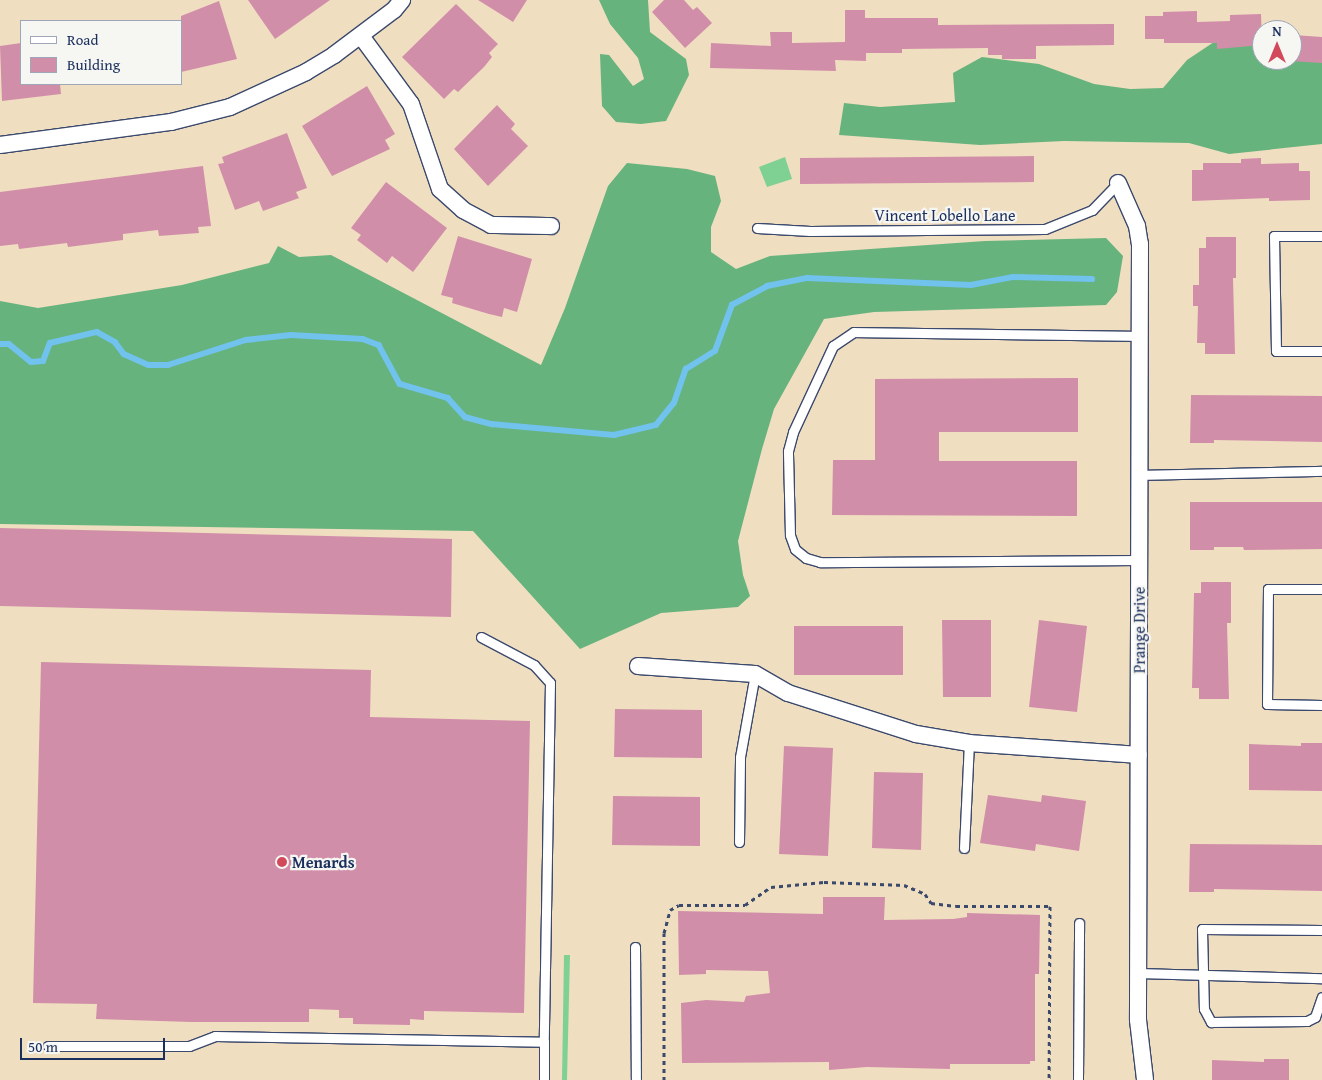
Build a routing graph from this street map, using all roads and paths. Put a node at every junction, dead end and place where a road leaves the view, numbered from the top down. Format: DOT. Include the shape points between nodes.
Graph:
graph roads {
  1 [pos="402,0"];
  2 [pos="361,36"];
  3 [pos="0,144"];
  4 [pos="1118,183"];
  5 [pos="551,226"];
  6 [pos="757,228"];
  7 [pos="1322,236"];
  8 [pos="1140,336"];
  9 [pos="1322,351"];
  10 [pos="1322,470"];
  11 [pos="1141,475"];
  12 [pos="1140,560"];
  13 [pos="1322,589"];
  14 [pos="481,637"];
  15 [pos="638,666"];
  16 [pos="755,674"];
  17 [pos="1322,705"];
  18 [pos="969,743"];
  19 [pos="1139,755"];
  20 [pos="739,842"];
  21 [pos="964,848"];
  22 [pos="1079,923"];
  23 [pos="1322,930"];
  24 [pos="635,947"];
  25 [pos="1138,973"];
  26 [pos="1202,975"];
  27 [pos="1322,978"];
  28 [pos="1322,997"];
  29 [pos="544,1042"];
  30 [pos="48,1046"];
  31 [pos="544,1080"];
  32 [pos="636,1080"];
  33 [pos="664,1080"];
  34 [pos="1049,1080"];
  35 [pos="1078,1080"];
  36 [pos="1145,1080"];
  1 -- 2 [label="street"];
  2 -- 3 [label="street" via="306,72 230,107 171,122"];
  2 -- 5 [label="street" via="411,104 440,189 463,210 491,225"];
  4 -- 6 [label="lane, Vincent Lobello Lane" via="1092,210 1045,229 829,231"];
  4 -- 8 [label="street, Prange Drive" via="1137,226 1140,244"];
  7 -- 9 [label="lane" via="1274,236 1276,351"];
  8 -- 11 [label="street, Prange Drive"];
  8 -- 12 [label="lane" via="854,332 833,346 793,432 788,451 790,535 795,549 806,558 820,562"];
  10 -- 11 [label="lane"];
  11 -- 12 [label="street, Prange Drive"];
  12 -- 19 [label="street, Prange Drive"];
  13 -- 17 [label="lane" via="1268,589 1267,704"];
  14 -- 29 [label="lane" via="534,665 550,683"];
  15 -- 16 [label="street"];
  16 -- 18 [label="street" via="788,693 916,734"];
  16 -- 20 [label="lane" via="740,757"];
  18 -- 19 [label="street"];
  18 -- 21 [label="lane"];
  19 -- 25 [label="street, Prange Drive"];
  22 -- 35 [label="lane"];
  23 -- 26 [label="lane" via="1202,929"];
  24 -- 32 [label="lane"];
  25 -- 26 [label="lane"];
  25 -- 36 [label="street, Prange Drive" via="1140,1050"];
  26 -- 27 [label="lane"];
  26 -- 28 [label="lane" via="1204,1009 1211,1022 1307,1021 1315,1017"];
  29 -- 30 [label="lane" via="216,1036 189,1046"];
  29 -- 31 [label="lane"];
  33 -- 34 [label="path" via="664,933 670,910 679,905 745,904 771,887 824,882 904,885 925,894 931,903 956,906 1050,906"];
}
